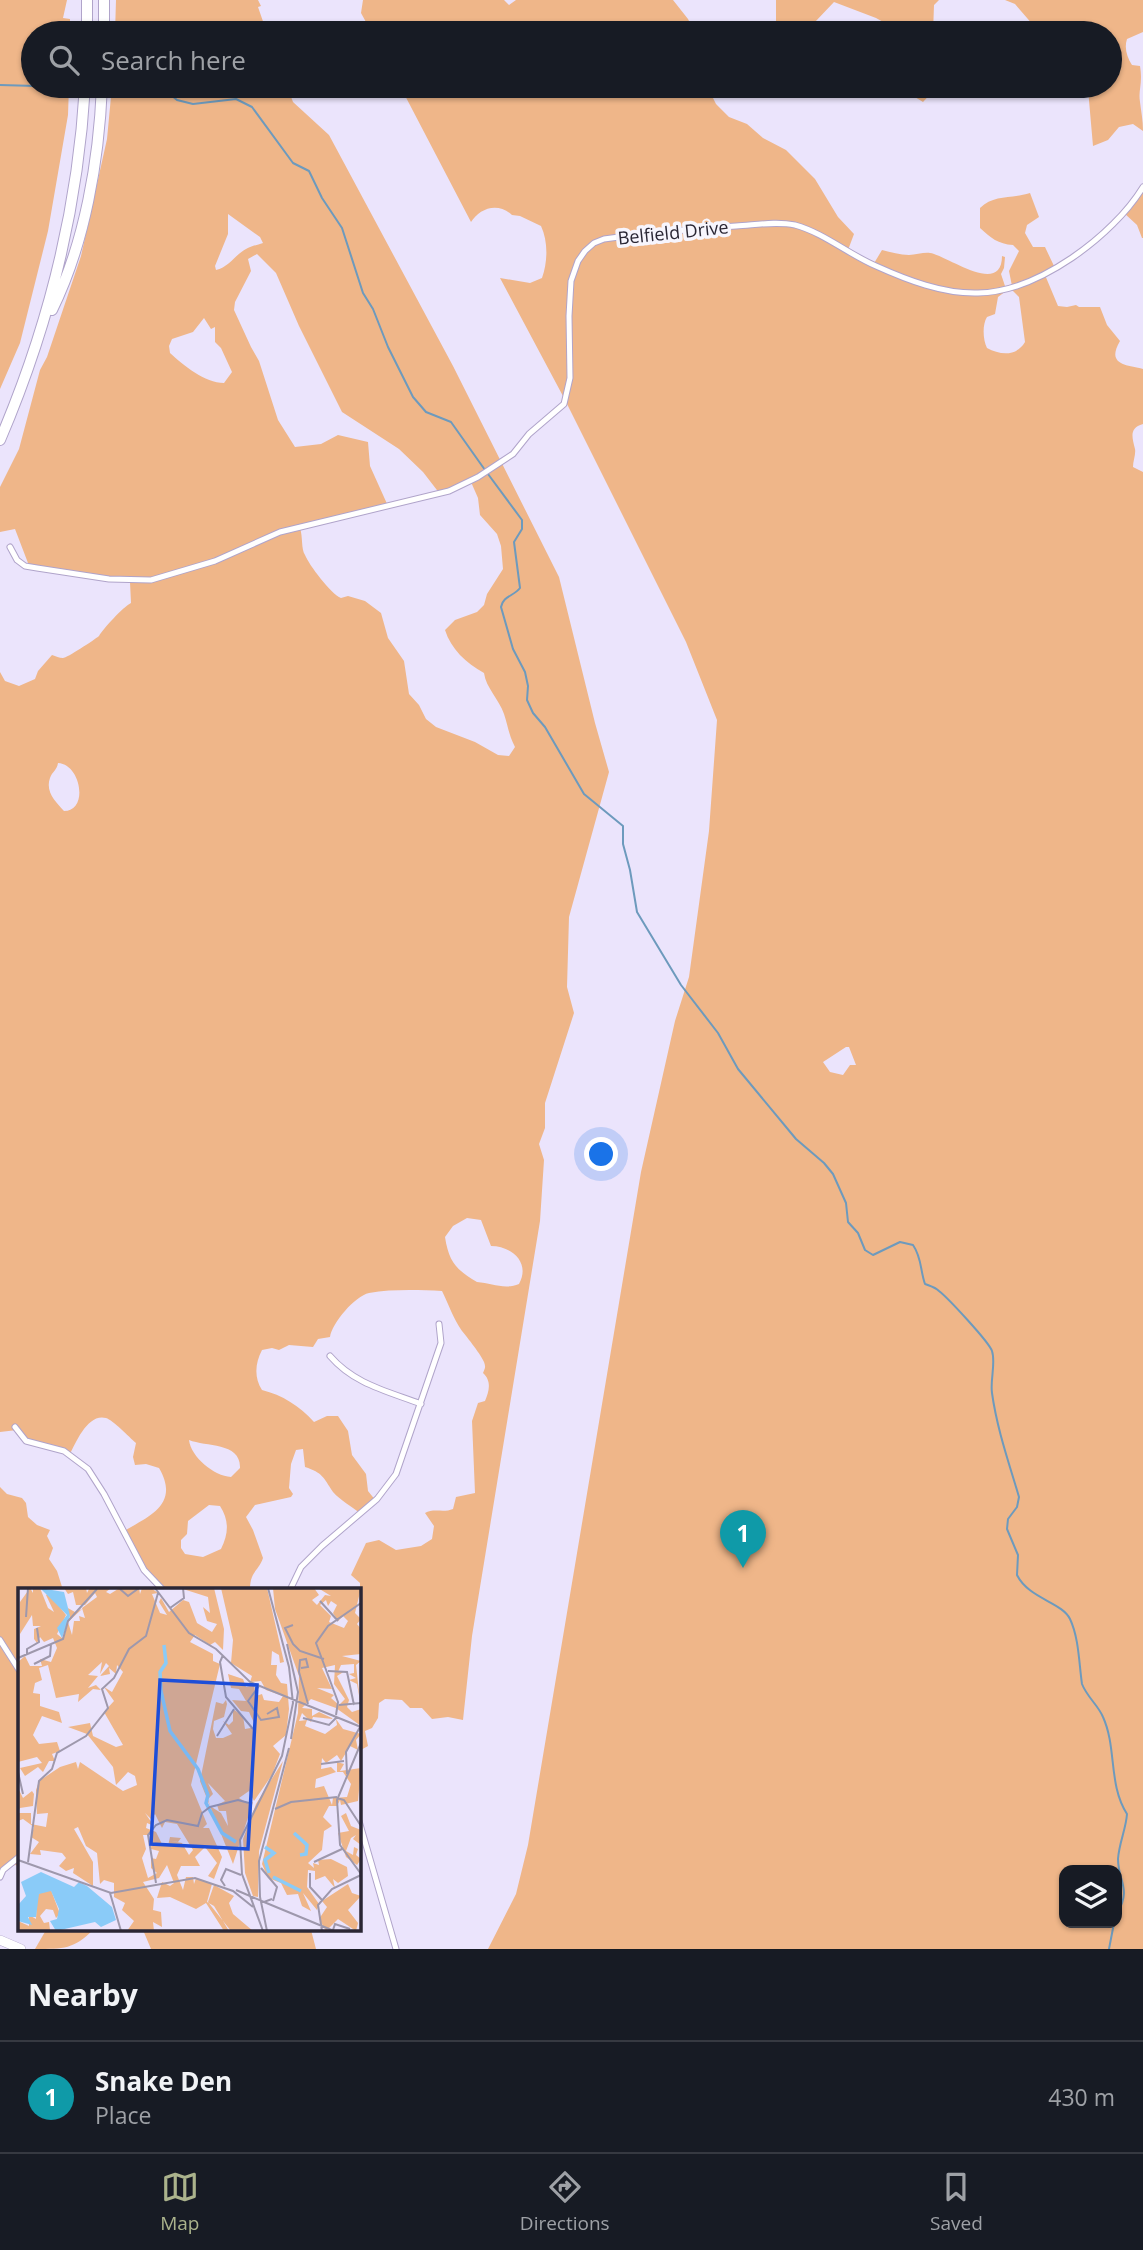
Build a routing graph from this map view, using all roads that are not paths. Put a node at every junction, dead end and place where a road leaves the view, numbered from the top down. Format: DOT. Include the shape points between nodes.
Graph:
graph roads {
  1 [pos="87,0"];
  2 [pos="104,0"];
  3 [pos="87,21"];
  4 [pos="104,21"];
  5 [pos="84,98"];
  6 [pos="101,98"];
  7 [pos="1143,187"];
  8 [pos="37,341"];
  9 [pos="0,440"];
  10 [pos="10,547"];
  11 [pos="439,1324"];
  12 [pos="330,1356"];
  13 [pos="421,1404"];
  14 [pos="15,1427"];
  15 [pos="161,1588"];
  16 [pos="291,1588"];
  17 [pos="0,1640"];
  18 [pos="18,1668"];
  19 [pos="360,1824"];
  20 [pos="18,1858"];
  21 [pos="0,1877"];
  22 [pos="0,1940"];
  23 [pos="21,1949"];
  24 [pos="396,1949"];
  1 -- 3 [label="highway"];
  2 -- 4 [label="highway"];
  5 -- 8 [label="highway" via="67,222"];
  6 -- 8 [label="highway" via="78,238 62,288"];
  7 -- 10 [label="street, Belfield Drive" via="1077,256 996,292 957,292 912,280 793,225 697,228 594,243 578,261 571,281 570,378 564,404 513,454 457,487 280,532 215,561 151,580 109,579 25,566"];
  8 -- 9 [label="highway"];
  11 -- 13 [label="street" via="441,1343"];
  12 -- 13 [label="street" via="363,1383"];
  13 -- 16 [label="street" via="396,1474 377,1499 301,1567"];
  14 -- 15 [label="street" via="26,1441 64,1451 88,1469 144,1570"];
  17 -- 18 [label="street"];
  19 -- 24 [label="street"];
  20 -- 21 [label="street"];
  22 -- 23 [label="main road"];
}
